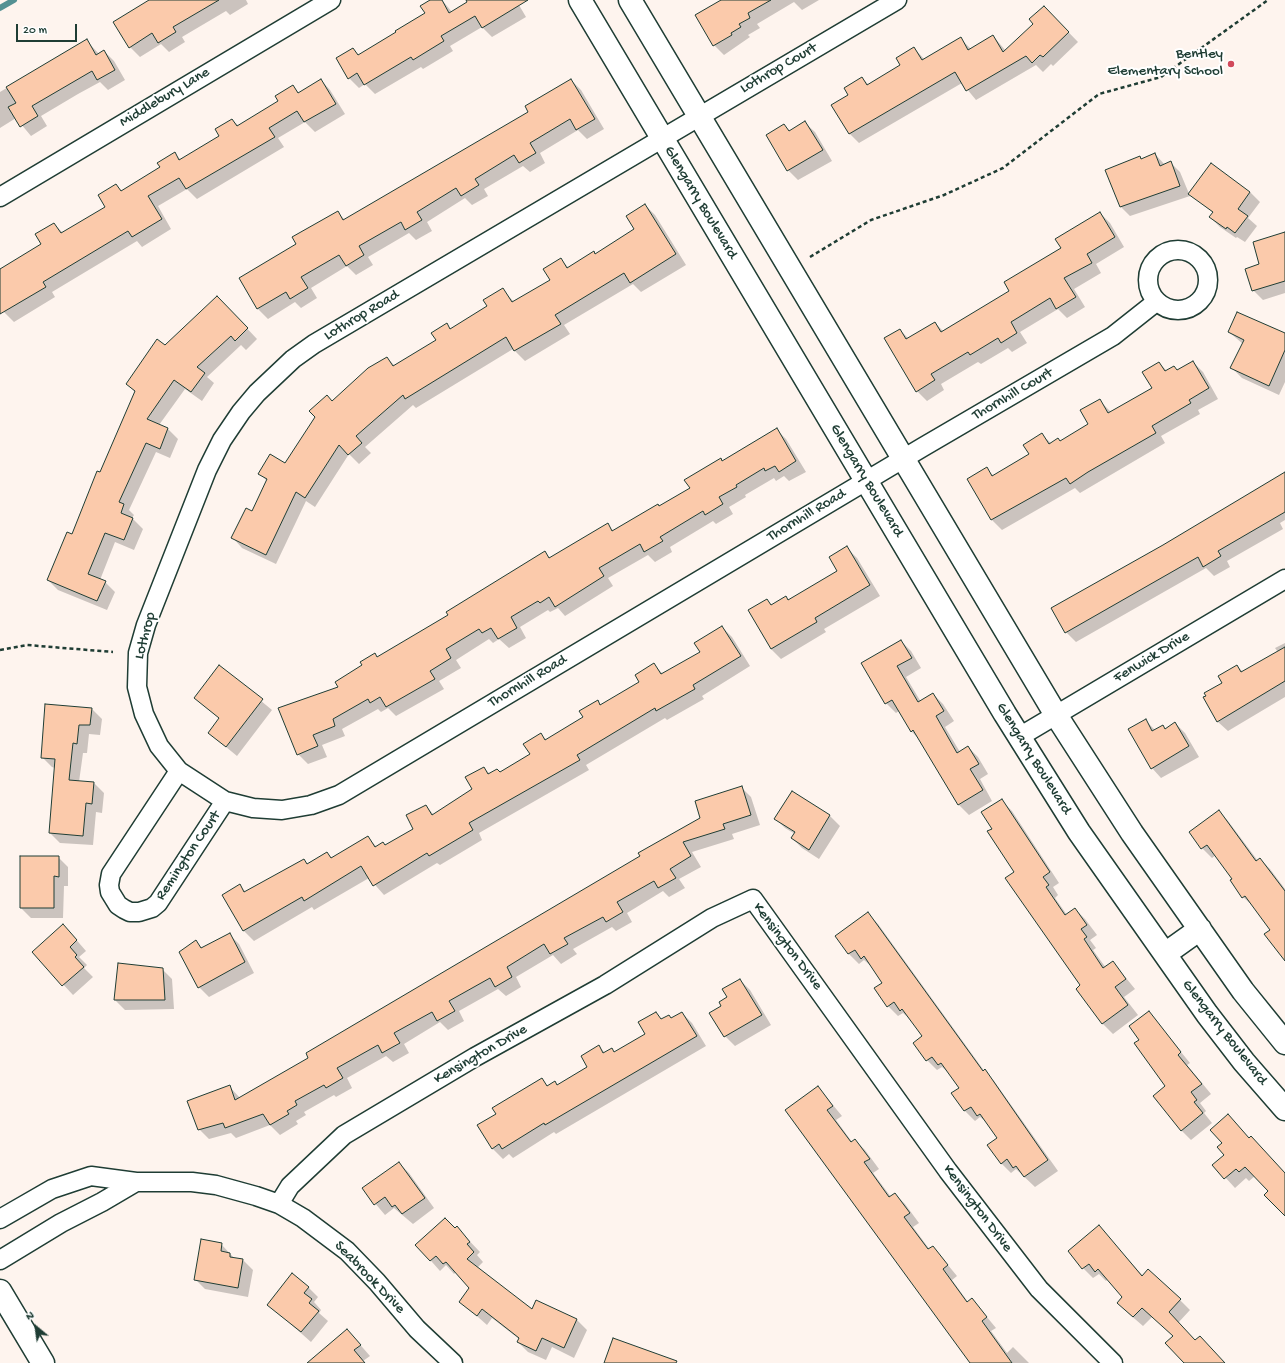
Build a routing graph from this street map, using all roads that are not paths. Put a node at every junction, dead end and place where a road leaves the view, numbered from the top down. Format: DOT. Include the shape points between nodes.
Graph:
graph roads {
  1 [pos="331,0"];
  2 [pos="580,0"];
  3 [pos="630,0"];
  4 [pos="897,0"];
  5 [pos="699,115"];
  6 [pos="661,138"];
  7 [pos="0,197"];
  8 [pos="1156,302"];
  9 [pos="903,459"];
  10 [pos="866,481"];
  11 [pos="1285,579"];
  12 [pos="161,587"];
  13 [pos="1056,715"];
  14 [pos="1019,737"];
  15 [pos="179,771"];
  16 [pos="225,801"];
  17 [pos="1200,929"];
  18 [pos="1165,954"];
  19 [pos="1285,1043"];
  20 [pos="1285,1109"];
  21 [pos="136,1182"];
  22 [pos="279,1204"];
  23 [pos="0,1219"];
  24 [pos="0,1260"];
  25 [pos="2,1300"];
  26 [pos="43,1363"];
  27 [pos="453,1363"];
  28 [pos="1113,1363"];
  1 -- 7 [label="street, Middlebury Lane"];
  2 -- 6 [label="street, Glengarry Boulevard"];
  3 -- 5 [label="street"];
  4 -- 5 [label="street, Lothrop Court"];
  5 -- 6 [label="street, Lothrop Court"];
  5 -- 9 [label="street"];
  6 -- 10 [label="street, Glengarry Boulevard"];
  6 -- 12 [label="street, Lothrop Road" via="314,344 274,376 241,412 222,440 207,470"];
  8 -- 9 [label="street, Thornhill Court" via="1113,336"];
  9 -- 10 [label="street, Thornhill Court"];
  9 -- 13 [label="street"];
  10 -- 14 [label="street, Glengarry Boulevard"];
  10 -- 16 [label="street, Thornhill Road" via="339,795 311,805 282,810 253,808"];
  11 -- 13 [label="street, Fenwick Drive"];
  12 -- 15 [label="street, Lothrop" via="138,653 137,686 150,730"];
  13 -- 14 [label="street, Fenwick Drive"];
  13 -- 17 [label="street" via="1132,834"];
  14 -- 18 [label="street, Glengarry Boulevard" via="1079,832"];
  15 -- 16 [label="street, Thornhill Road"];
  15 -- 16 [label="street, Remington Court" via="111,874 110,892 118,905 124,909 139,912 158,904"];
  17 -- 18 [label="street"];
  17 -- 19 [label="street" via="1243,991"];
  18 -- 20 [label="street, Glengarry Boulevard" via="1244,1062"];
  21 -- 22 [label="street, Seabrook Drive" via="173,1181 216,1185"];
  21 -- 23 [label="street, Seabrook Drive" via="91,1176 52,1189"];
  21 -- 24 [label="street, Seabrook Drive" via="61,1222"];
  22 -- 27 [label="street, Seabrook Drive" via="303,1218 347,1251 417,1329"];
  22 -- 28 [label="street, Kensington Drive" via="290,1186 344,1135 475,1057 605,985 712,918 753,899 948,1171 1039,1290"];
  25 -- 26 [label="street"];
}
